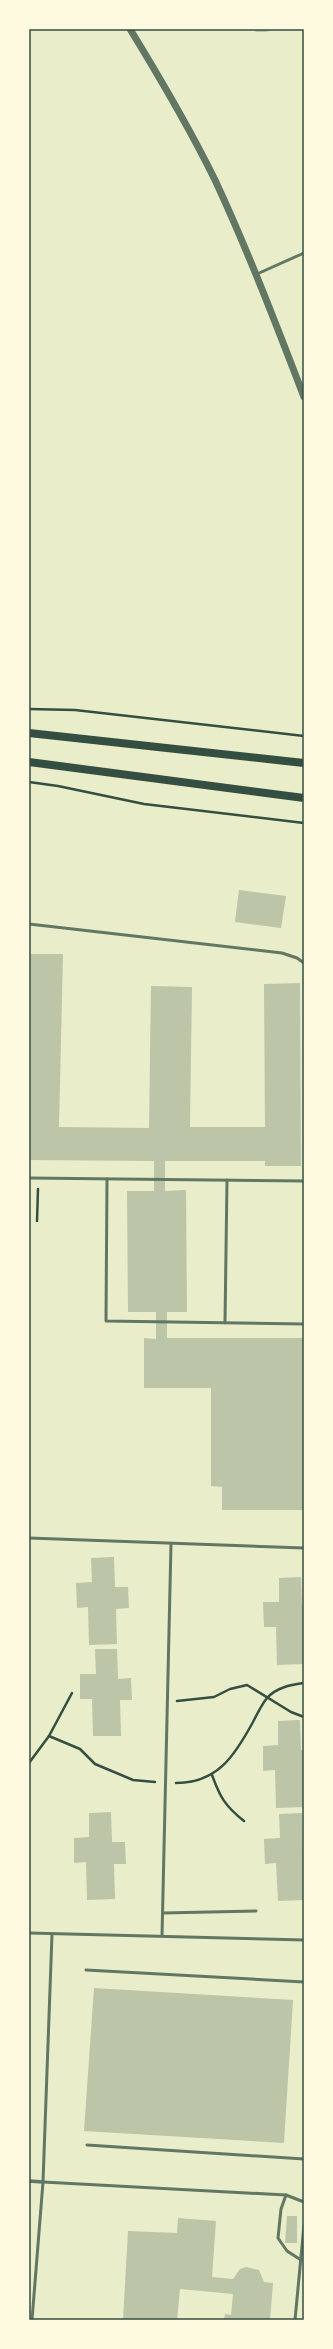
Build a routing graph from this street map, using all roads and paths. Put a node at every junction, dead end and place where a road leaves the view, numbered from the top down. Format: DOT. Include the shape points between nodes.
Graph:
graph roads {
  1 [pos="130,29"];
  2 [pos="304,252"];
  3 [pos="256,275"];
  4 [pos="304,397"];
  5 [pos="29,709"];
  6 [pos="29,733"];
  7 [pos="304,736"];
  8 [pos="29,762"];
  9 [pos="304,762"];
  10 [pos="29,782"];
  11 [pos="304,798"];
  12 [pos="304,823"];
  13 [pos="29,924"];
  14 [pos="304,963"];
  15 [pos="29,1178"];
  16 [pos="38,1178"];
  17 [pos="107,1179"];
  18 [pos="226,1180"];
  19 [pos="304,1181"];
  20 [pos="37,1221"];
  21 [pos="226,1254"];
  22 [pos="231,1254"];
  23 [pos="225,1323"];
  24 [pos="304,1324"];
  25 [pos="29,1538"];
  26 [pos="171,1544"];
  27 [pos="304,1548"];
  28 [pos="304,1683"];
  29 [pos="72,1693"];
  30 [pos="268,1697"];
  31 [pos="167,1701"];
  32 [pos="304,1716"];
  33 [pos="49,1736"];
  34 [pos="29,1763"];
  35 [pos="212,1775"];
  36 [pos="165,1783"];
  37 [pos="244,1820"];
  38 [pos="256,1911"];
  39 [pos="163,1913"];
  40 [pos="29,1933"];
  41 [pos="52,1934"];
  42 [pos="162,1936"];
  43 [pos="304,1940"];
  44 [pos="86,1970"];
  45 [pos="304,1982"];
  46 [pos="87,2145"];
  47 [pos="304,2159"];
  48 [pos="29,2181"];
  49 [pos="43,2182"];
  50 [pos="286,2195"];
  51 [pos="304,2202"];
  52 [pos="304,2225"];
  53 [pos="301,2260"];
  54 [pos="32,2320"];
  55 [pos="295,2320"];
  1 -- 3 [label="street" via="214,180"];
  2 -- 3 [label="lane"];
  3 -- 4 [label="street"];
  5 -- 7 [label="path" via="75,710"];
  6 -- 9 [label="main road"];
  8 -- 11 [label="main road"];
  10 -- 12 [label="path" via="144,804"];
  13 -- 14 [label="lane" via="282,953 298,958"];
  15 -- 16 [label="lane"];
  16 -- 17 [label="lane"];
  16 -- 20 [label="path"];
  17 -- 18 [label="lane"];
  17 -- 23 [label="lane" via="106,1321"];
  18 -- 19 [label="lane"];
  18 -- 21 [label="lane"];
  21 -- 22 [label="lane"];
  21 -- 23 [label="lane"];
  23 -- 24 [label="lane"];
  25 -- 26 [label="lane"];
  26 -- 27 [label="lane"];
  26 -- 31 [label="lane"];
  28 -- 30 [label="path" via="283,1687"];
  29 -- 33 [label="path"];
  30 -- 31 [label="path" via="247,1685 230,1689 214,1697 193,1701"];
  30 -- 32 [label="path" via="291,1712"];
  30 -- 35 [label="path" via="242,1743 228,1762"];
  31 -- 36 [label="lane"];
  33 -- 34 [label="path"];
  33 -- 36 [label="path" via="80,1748 95,1764 133,1780"];
  35 -- 36 [label="path" via="190,1783"];
  35 -- 37 [label="path" via="220,1797 228,1808"];
  36 -- 39 [label="lane"];
  38 -- 39 [label="lane"];
  39 -- 42 [label="lane"];
  40 -- 41 [label="lane"];
  41 -- 42 [label="lane"];
  41 -- 49 [label="lane"];
  42 -- 43 [label="lane"];
  44 -- 45 [label="lane"];
  46 -- 47 [label="lane"];
  48 -- 49 [label="street"];
  49 -- 50 [label="lane"];
  49 -- 54 [label="lane"];
  50 -- 51 [label="lane"];
  50 -- 53 [label="lane" via="281,2209 278,2238 287,2250"];
  52 -- 53 [label="lane"];
  53 -- 55 [label="lane"];
}
